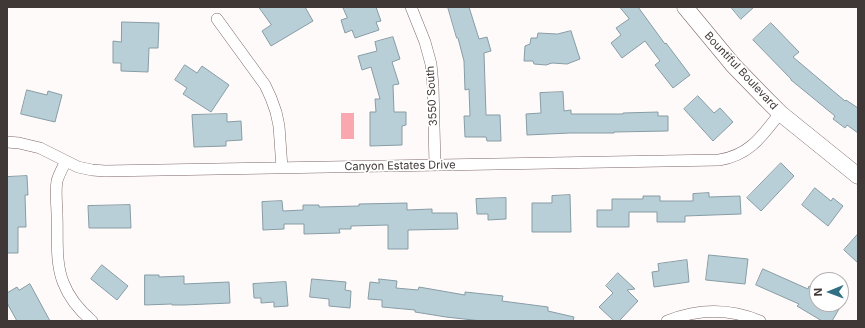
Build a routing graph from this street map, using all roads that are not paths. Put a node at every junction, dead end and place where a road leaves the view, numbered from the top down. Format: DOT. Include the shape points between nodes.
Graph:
graph roads {
  1 [pos="411,7"];
  2 [pos="685,7"];
  3 [pos="217,19"];
  4 [pos="780,113"];
  5 [pos="7,142"];
  6 [pos="66,161"];
  7 [pos="435,165"];
  8 [pos="282,168"];
  9 [pos="858,176"];
  10 [pos="92,321"];
  11 [pos="667,321"];
  12 [pos="760,321"];
  1 -- 7 [label="street, 3550 South" via="431,64 434,86"];
  2 -- 4 [label="main road, Bountiful Boulevard" via="748,82"];
  3 -- 8 [label="street" via="265,85 271,98 279,126"];
  4 -- 7 [label="street, Canyon Estates Drive" via="746,151 719,160"];
  4 -- 9 [label="main road, Bountiful Boulevard"];
  5 -- 6 [label="street, Canyon Estates Drive" via="19,142 40,148"];
  6 -- 8 [label="street, Canyon Estates Drive" via="78,167 111,171"];
  6 -- 10 [label="street" via="56,187 60,272 70,296 80,311"];
  7 -- 8 [label="street, Canyon Estates Drive"];
  11 -- 12 [label="street" via="694,312 708,311 736,314"];
}
